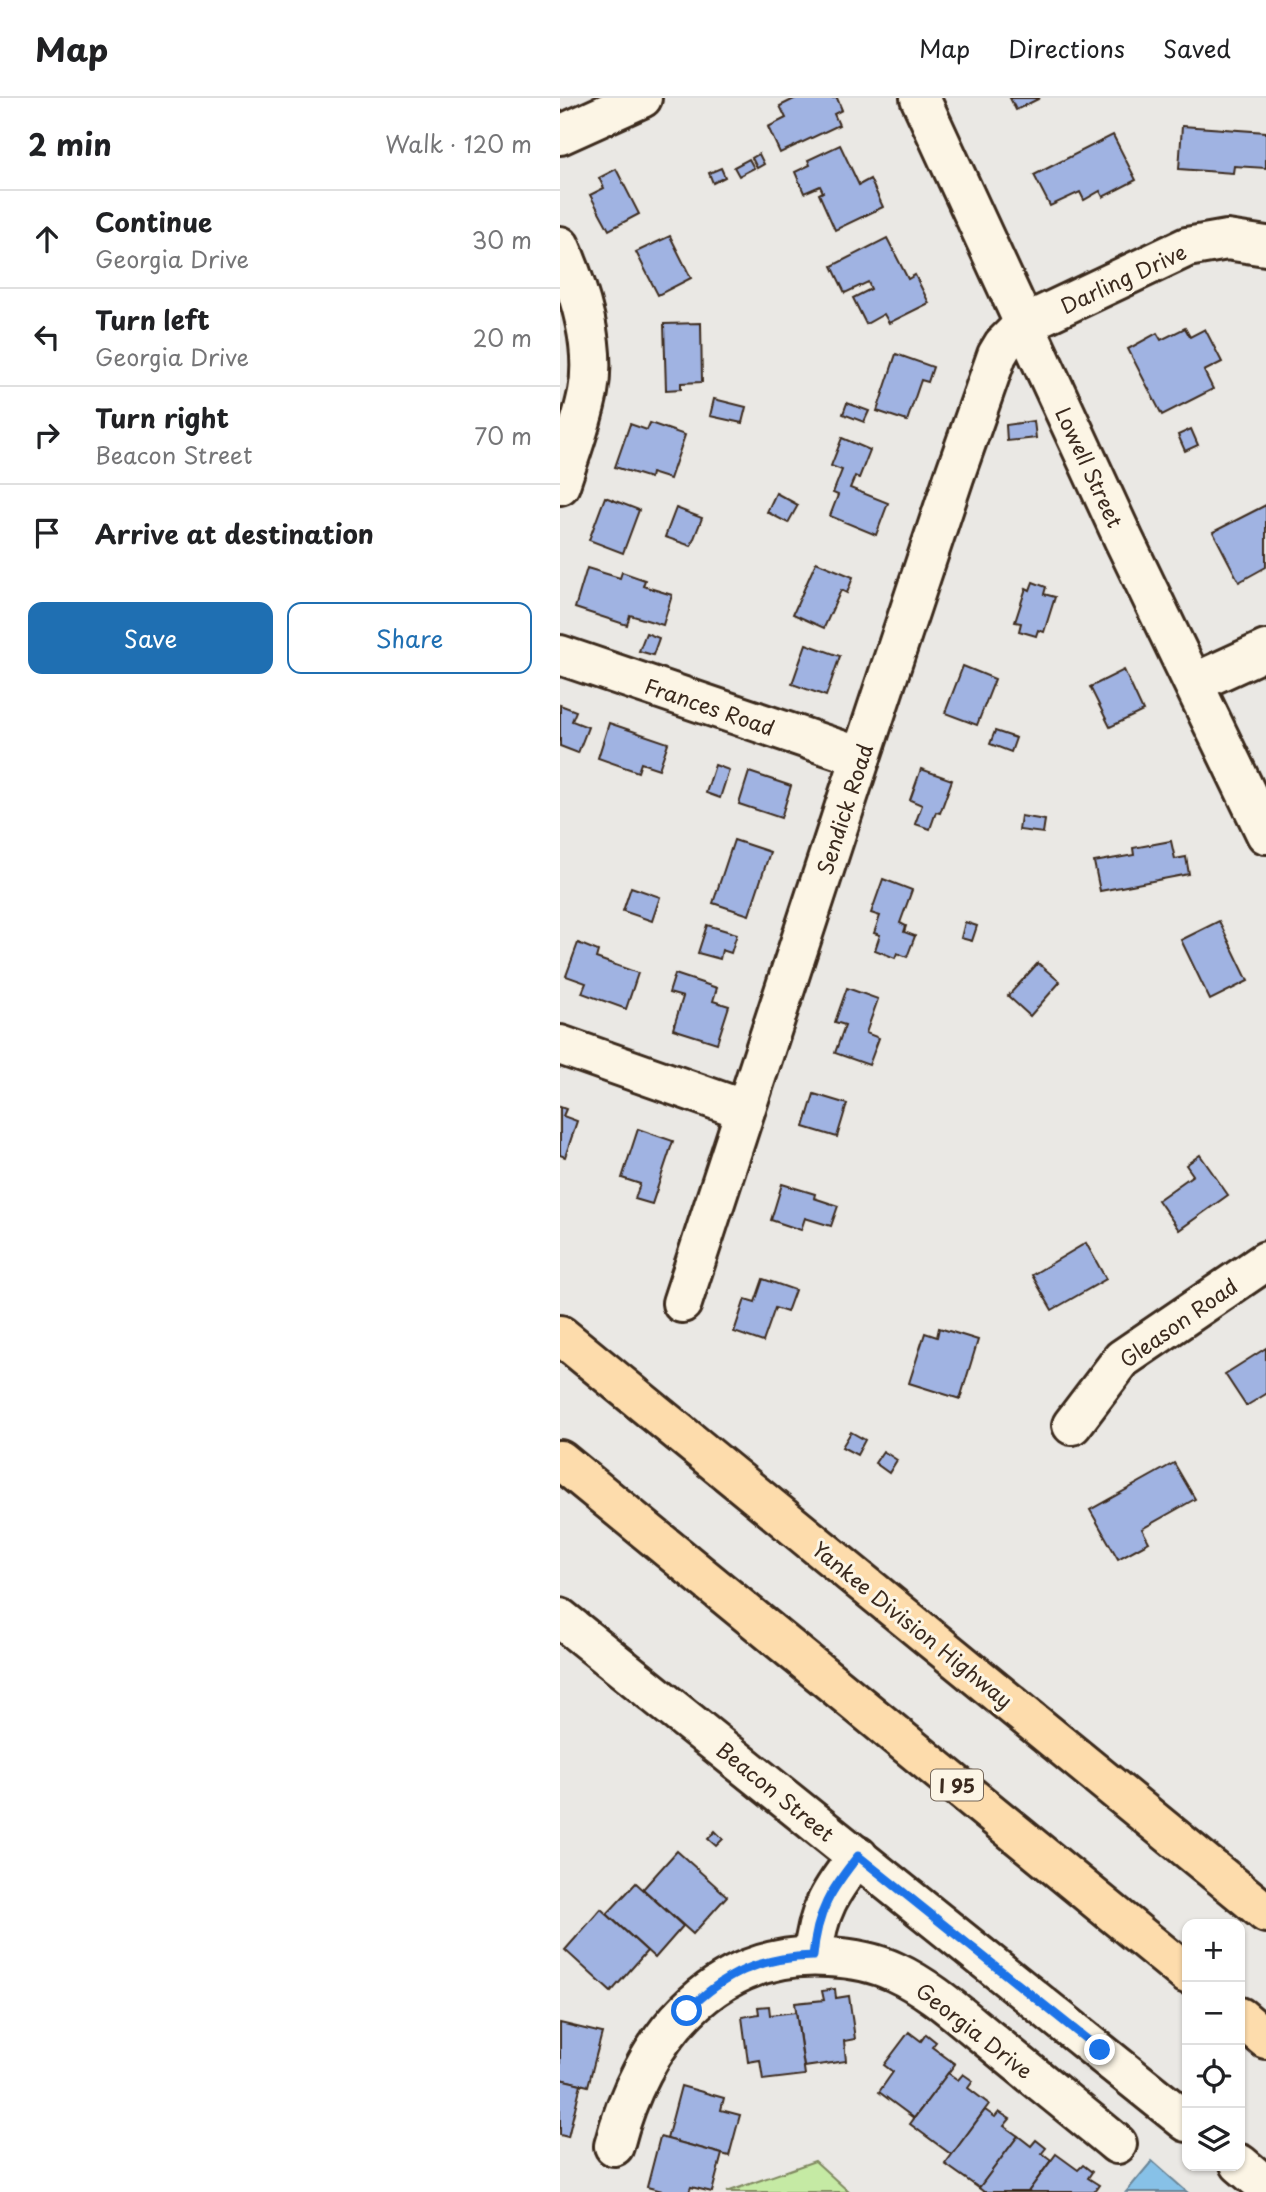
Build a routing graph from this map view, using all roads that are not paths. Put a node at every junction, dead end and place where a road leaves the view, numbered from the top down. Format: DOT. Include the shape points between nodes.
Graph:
graph roads {
  1 [pos="642,98"];
  2 [pos="920,98"];
  3 [pos="560,135"];
  4 [pos="560,246"];
  5 [pos="1266,246"];
  6 [pos="1024,324"];
  7 [pos="560,485"];
  8 [pos="1266,649"];
  9 [pos="560,655"];
  10 [pos="1194,683"];
  11 [pos="861,757"];
  12 [pos="1266,834"];
  13 [pos="560,1045"];
  14 [pos="745,1110"];
  15 [pos="1266,1261"];
  16 [pos="682,1303"];
  17 [pos="560,1335"];
  18 [pos="1072,1425"];
  19 [pos="560,1460"];
  20 [pos="560,1619"];
  21 [pos="858,1856"];
  22 [pos="1266,1913"];
  23 [pos="813,1956"];
  24 [pos="1182,1970"];
  25 [pos="1245,2021"];
  26 [pos="1266,2039"];
  27 [pos="1182,2118"];
  28 [pos="1117,2144"];
  29 [pos="614,2146"];
  30 [pos="1245,2168"];
  31 [pos="1266,2186"];
  1 -- 3 [label="street"];
  2 -- 6 [label="street, Lowell Street"];
  4 -- 7 [label="street" via="581,305 589,372 581,421"];
  5 -- 6 [label="street, Darling Drive" via="1227,240 1187,247"];
  6 -- 10 [label="street, Lowell Street"];
  6 -- 11 [label="street, Sendick Road" via="995,360"];
  8 -- 10 [label="street"];
  9 -- 11 [label="street, Frances Road"];
  10 -- 12 [label="street, Lowell Street"];
  11 -- 14 [label="street, Sendick Road"];
  13 -- 14 [label="street"];
  14 -- 16 [label="street, Sendick Road"];
  15 -- 18 [label="street, Gleason Road" via="1122,1359"];
  17 -- 22 [label="highway, Yankee Division Highway"];
  19 -- 24 [label="highway, I 95"];
  20 -- 21 [label="street, Beacon Street"];
  21 -- 23 [label="street" via="824,1903"];
  21 -- 27 [label="street, Beacon Street"];
  23 -- 28 [label="street, Georgia Drive" via="864,1961 915,1982"];
  23 -- 29 [label="street, Georgia Drive" via="754,1965 700,1999 646,2065 626,2104"];
  25 -- 26 [label="highway"];
  30 -- 31 [label="street"];
}
